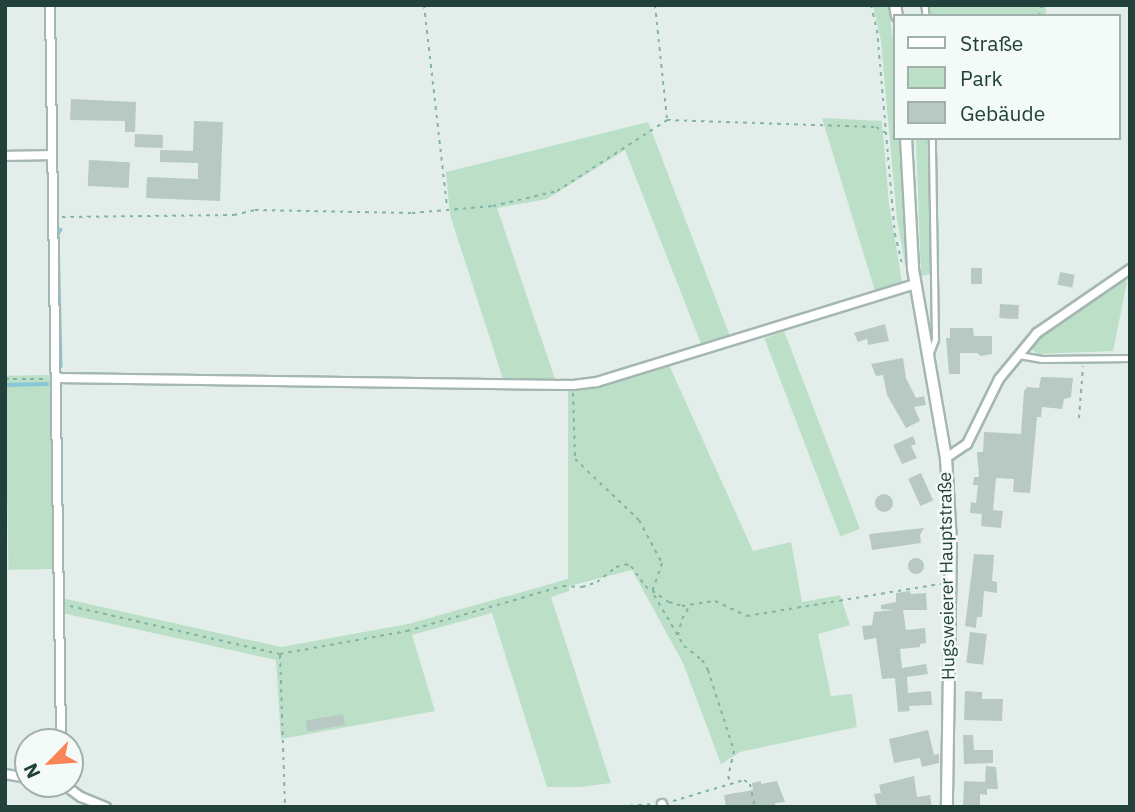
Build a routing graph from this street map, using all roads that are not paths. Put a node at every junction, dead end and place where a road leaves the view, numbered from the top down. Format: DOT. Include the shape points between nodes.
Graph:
graph roads {
  1 [pos="50,5"];
  2 [pos="906,140"];
  3 [pos="932,140"];
  4 [pos="52,155"];
  5 [pos="5,156"];
  6 [pos="1130,269"];
  7 [pos="915,284"];
  8 [pos="929,354"];
  9 [pos="1017,355"];
  10 [pos="1130,359"];
  11 [pos="56,379"];
  12 [pos="946,458"];
  13 [pos="61,728"];
  14 [pos="84,798"];
  15 [pos="106,807"];
  16 [pos="947,807"];
  1 -- 4 [label="street"];
  2 -- 7 [label="street, Hugsweierer Hauptstraße"];
  3 -- 8 [label="lane" via="936,339"];
  4 -- 5 [label="street"];
  4 -- 11 [label="street"];
  6 -- 9 [label="street" via="1037,333"];
  7 -- 8 [label="street, Hugsweierer Hauptstraße"];
  7 -- 11 [label="street" via="597,382 573,385"];
  8 -- 12 [label="street, Hugsweierer Hauptstraße"];
  9 -- 10 [label="lane"];
  9 -- 12 [label="street" via="984,405 967,444"];
  11 -- 13 [label="street"];
  12 -- 16 [label="street, Hugsweierer Hauptstraße" via="950,583"];
  14 -- 15 [label="street"];
}
